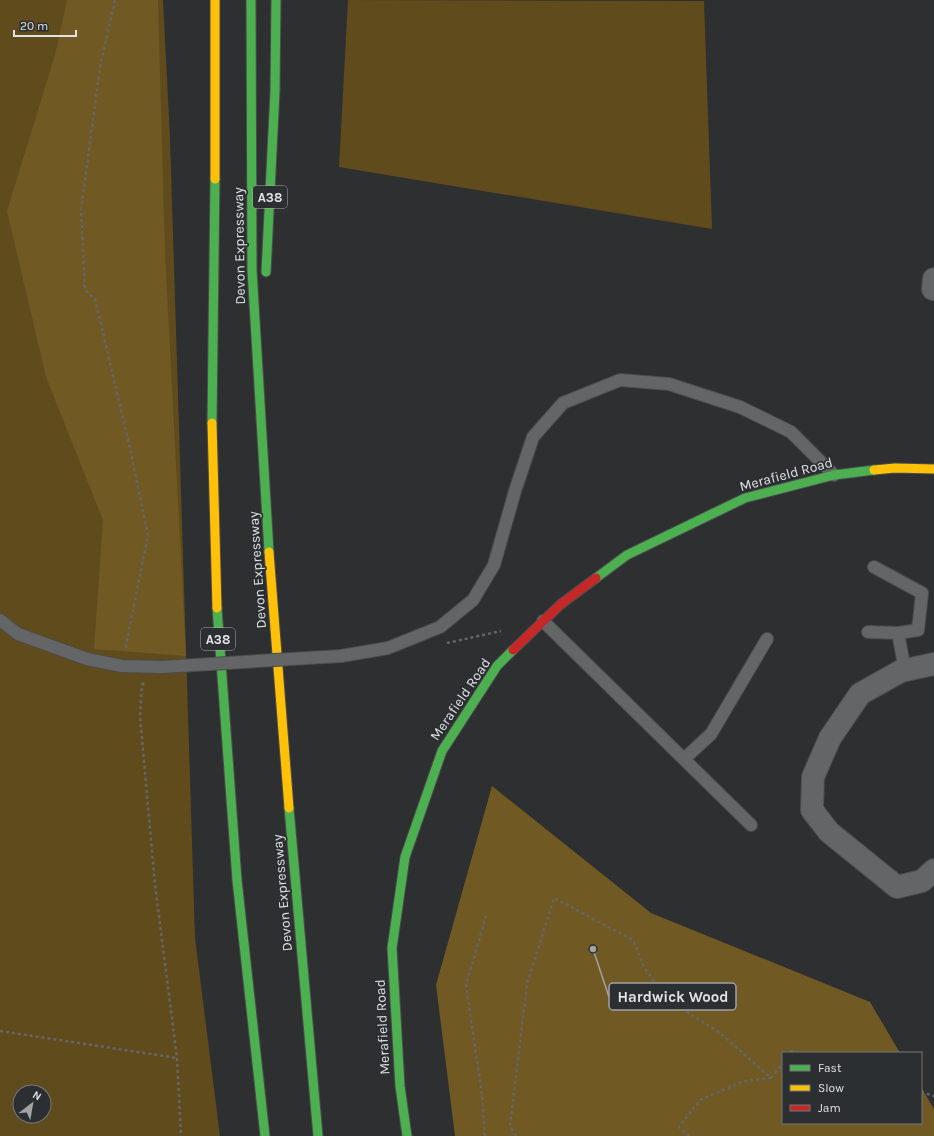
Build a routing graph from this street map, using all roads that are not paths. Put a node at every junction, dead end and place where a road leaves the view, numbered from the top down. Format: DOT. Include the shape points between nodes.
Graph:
graph roads {
  1 [pos="215,0"];
  2 [pos="251,0"];
  3 [pos="276,0"];
  4 [pos="934,279"];
  5 [pos="265,282"];
  6 [pos="934,289"];
  7 [pos="264,314"];
  8 [pos="260,393"];
  9 [pos="934,469"];
  10 [pos="834,475"];
  11 [pos="874,567"];
  12 [pos="0,620"];
  13 [pos="543,621"];
  14 [pos="868,632"];
  15 [pos="898,633"];
  16 [pos="767,639"];
  17 [pos="934,664"];
  18 [pos="905,670"];
  19 [pos="684,759"];
  20 [pos="751,825"];
  21 [pos="934,870"];
  22 [pos="265,1136"];
  23 [pos="318,1136"];
  24 [pos="407,1136"];
  1 -- 22 [label="main road, Devon Expressway / A38" via="212,438 217,624 237,880"];
  2 -- 8 [label="main road, Devon Expressway / A38" via="252,270"];
  3 -- 5 [label="main road, A38" via="275,91"];
  4 -- 6 [label="street"];
  7 -- 8 [label="main road, A38"];
  8 -- 23 [label="main road, Devon Expressway / A38" via="290,816"];
  9 -- 10 [label="main road, Merafield Road" via="895,468"];
  10 -- 12 [label="lane, bridge" via="791,432 740,407 669,384 620,380 563,404 533,437 494,565 473,600 440,627 388,648 341,656 162,667 122,666 87,659 18,634"];
  10 -- 13 [label="main road, Merafield Road" via="745,498 627,555 561,604"];
  11 -- 15 [label="lane" via="922,593 918,630"];
  13 -- 19 [label="lane"];
  13 -- 24 [label="main road, Merafield Road" via="497,666 442,750 405,857 392,948 400,1086"];
  14 -- 15 [label="lane"];
  15 -- 18 [label="lane"];
  16 -- 19 [label="lane" via="711,734"];
  17 -- 18 [label="street"];
  18 -- 21 [label="street" via="860,694 830,738 813,777 812,810 829,832 897,887 922,881"];
  19 -- 20 [label="lane"];
}
